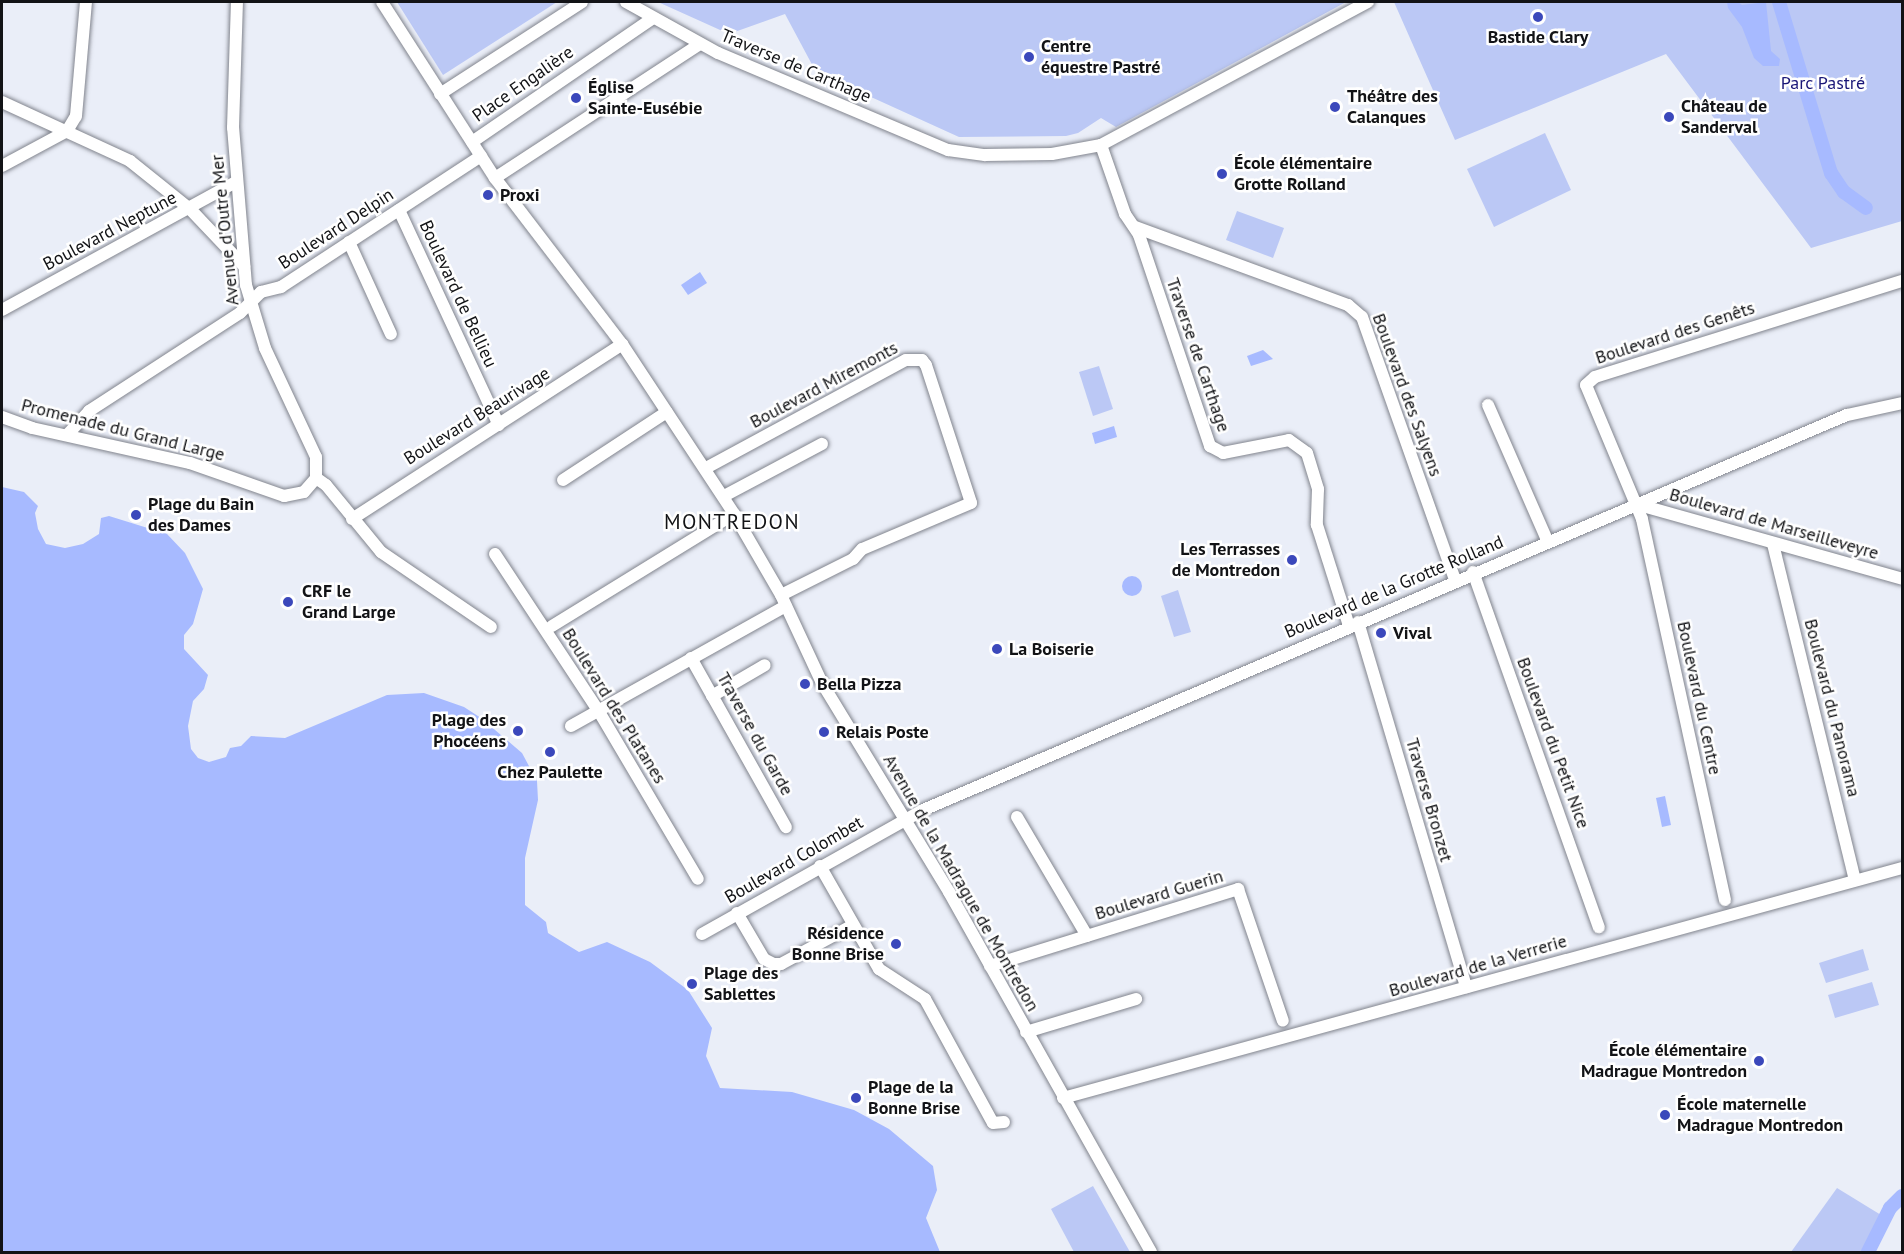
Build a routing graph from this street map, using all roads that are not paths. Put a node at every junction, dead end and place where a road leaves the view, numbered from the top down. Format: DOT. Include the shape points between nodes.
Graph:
graph roads {
  1 [pos="86,2"];
  2 [pos="237,2"];
  3 [pos="382,2"];
  4 [pos="582,2"];
  5 [pos="626,2"];
  6 [pos="1368,2"];
  7 [pos="653,18"];
  8 [pos="698,45"];
  9 [pos="440,94"];
  10 [pos="2,102"];
  11 [pos="67,131"];
  12 [pos="472,142"];
  13 [pos="1101,145"];
  14 [pos="480,156"];
  15 [pos="2,166"];
  16 [pos="495,178"];
  17 [pos="236,182"];
  18 [pos="190,209"];
  19 [pos="399,210"];
  20 [pos="1135,227"];
  21 [pos="349,243"];
  22 [pos="244,266"];
  23 [pos="1902,281"];
  24 [pos="250,303"];
  25 [pos="2,310"];
  26 [pos="391,334"];
  27 [pos="622,344"];
  28 [pos="1902,403"];
  29 [pos="1488,405"];
  30 [pos="667,412"];
  31 [pos="2,417"];
  32 [pos="499,425"];
  33 [pos="67,435"];
  34 [pos="822,444"];
  35 [pos="706,468"];
  36 [pos="316,478"];
  37 [pos="564,480"];
  38 [pos="724,496"];
  39 [pos="1636,504"];
  40 [pos="734,514"];
  41 [pos="352,519"];
  42 [pos="1547,540"];
  43 [pos="1773,544"];
  44 [pos="495,554"];
  45 [pos="1473,572"];
  46 [pos="1902,579"];
  47 [pos="1455,580"];
  48 [pos="784,601"];
  49 [pos="1354,624"];
  50 [pos="552,626"];
  51 [pos="491,627"];
  52 [pos="691,658"];
  53 [pos="765,665"];
  54 [pos="712,696"];
  55 [pos="598,710"];
  56 [pos="571,726"];
  57 [pos="1017,817"];
  58 [pos="904,819"];
  59 [pos="786,827"];
  60 [pos="820,866"];
  61 [pos="1902,868"];
  62 [pos="698,879"];
  63 [pos="1855,880"];
  64 [pos="1725,900"];
  65 [pos="737,913"];
  66 [pos="853,925"];
  67 [pos="1599,927"];
  68 [pos="702,934"];
  69 [pos="1088,936"];
  70 [pos="990,966"];
  71 [pos="1466,987"];
  72 [pos="1136,999"];
  73 [pos="1283,1021"];
  74 [pos="1026,1032"];
  75 [pos="1064,1098"];
  76 [pos="1004,1122"];
  77 [pos="1151,1252"];
  1 -- 11 [label="street" via="76,116"];
  2 -- 17 [label="street, Avenue d'Outre Mer" via="232,68"];
  3 -- 9 [label="street"];
  4 -- 9 [label="street"];
  5 -- 7 [label="street, Traverse de Carthage"];
  6 -- 13 [label="street, Traverse de Carthage"];
  7 -- 8 [label="street, Traverse de Carthage"];
  7 -- 12 [label="street, Place Engalière"];
  8 -- 13 [label="street, Traverse de Carthage" via="964,154 1052,154"];
  8 -- 16 [label="street"];
  9 -- 12 [label="street"];
  10 -- 11 [label="street"];
  11 -- 15 [label="street"];
  11 -- 18 [label="street" via="130,160"];
  12 -- 14 [label="street, Place Engalière"];
  13 -- 20 [label="street, Traverse de Carthage" via="1125,214"];
  14 -- 16 [label="street, Place Engalière"];
  14 -- 19 [label="street, Boulevard Delpin"];
  16 -- 27 [label="street, Avenue de la Madrague de Montredon"];
  17 -- 18 [label="street, Boulevard Neptune"];
  17 -- 22 [label="street, Avenue d'Outre Mer"];
  18 -- 22 [label="street"];
  18 -- 25 [label="street, Boulevard Neptune"];
  19 -- 21 [label="street, Boulevard Delpin"];
  19 -- 32 [label="street, Boulevard de Bellieu"];
  20 -- 47 [label="street, Boulevard des Salyens" via="1348,305 1362,317"];
  20 -- 49 [label="street, Traverse de Carthage" via="1209,446 1223,453 1295,442 1307,453 1317,489 1317,525"];
  21 -- 24 [label="street, Boulevard Delpin" via="281,287 261,292"];
  21 -- 26 [label="street"];
  22 -- 24 [label="street, Avenue d'Outre Mer"];
  23 -- 39 [label="street, Boulevard des Genêts" via="1588,380 1587,393"];
  24 -- 33 [label="street, Boulevard Delpin" via="89,411"];
  24 -- 36 [label="street, Avenue d'Outre Mer" via="265,348 316,457"];
  27 -- 30 [label="street, Avenue de la Madrague de Montredon"];
  27 -- 32 [label="street, Boulevard Beaurivage"];
  28 -- 39 [label="street, Boulevard de la Grotte Rolland" via="1847,415"];
  29 -- 42 [label="street"];
  30 -- 35 [label="street, Avenue de la Madrague de Montredon"];
  30 -- 37 [label="street"];
  31 -- 33 [label="street, Promenade du Grand Large"];
  32 -- 41 [label="street, Boulevard Beaurivage"];
  33 -- 36 [label="street, Promenade du Grand Large" via="190,463 284,496 304,492"];
  34 -- 38 [label="street"];
  35 -- 38 [label="street, Avenue de la Madrague de Montredon"];
  35 -- 48 [label="street, Boulevard Miremonts" via="906,360 922,360 971,503 862,549 853,559"];
  36 -- 41 [label="street" via="326,484"];
  38 -- 40 [label="street, Avenue de la Madrague de Montredon"];
  39 -- 42 [label="street, Boulevard de la Grotte Rolland"];
  39 -- 43 [label="street, Boulevard de Marseilleveyre"];
  39 -- 64 [label="street, Boulevard du Centre"];
  40 -- 48 [label="street, Avenue de la Madrague de Montredon"];
  40 -- 50 [label="street"];
  41 -- 51 [label="street" via="381,552"];
  42 -- 45 [label="street, Boulevard de la Grotte Rolland"];
  43 -- 46 [label="street, Boulevard de Marseilleveyre"];
  43 -- 63 [label="street, Boulevard du Panorama"];
  44 -- 55 [label="street, Boulevard des Platanes"];
  45 -- 47 [label="street, Boulevard de la Grotte Rolland"];
  45 -- 67 [label="street, Boulevard du Petit Nice"];
  47 -- 49 [label="street, Boulevard de la Grotte Rolland"];
  48 -- 52 [label="street"];
  48 -- 58 [label="street, Avenue de la Madrague de Montredon" via="822,682"];
  49 -- 58 [label="street, Boulevard de la Grotte Rolland"];
  49 -- 71 [label="street, Traverse Bronzet"];
  52 -- 54 [label="street, Traverse du Garde"];
  52 -- 55 [label="street"];
  53 -- 54 [label="street"];
  54 -- 59 [label="street, Traverse du Garde"];
  55 -- 56 [label="street"];
  55 -- 62 [label="street, Boulevard des Platanes"];
  57 -- 69 [label="street"];
  58 -- 60 [label="street, Boulevard Colombet"];
  58 -- 70 [label="street, Avenue de la Madrague de Montredon"];
  60 -- 65 [label="street, Boulevard Colombet"];
  60 -- 66 [label="street"];
  61 -- 63 [label="street, Boulevard de la Verrerie"];
  63 -- 71 [label="street, Boulevard de la Verrerie"];
  65 -- 66 [label="street" via="764,959 774,964 782,964"];
  65 -- 68 [label="street, Boulevard Colombet"];
  66 -- 76 [label="street" via="879,969 925,999 993,1123"];
  69 -- 70 [label="street, Boulevard Guerin"];
  69 -- 73 [label="street, Boulevard Guerin" via="1238,889"];
  70 -- 74 [label="street, Avenue de la Madrague de Montredon"];
  71 -- 75 [label="street, Boulevard de la Verrerie"];
  72 -- 74 [label="street"];
  74 -- 75 [label="street, Avenue de la Madrague de Montredon"];
  75 -- 77 [label="street, Avenue de la Madrague de Montredon"];
}
